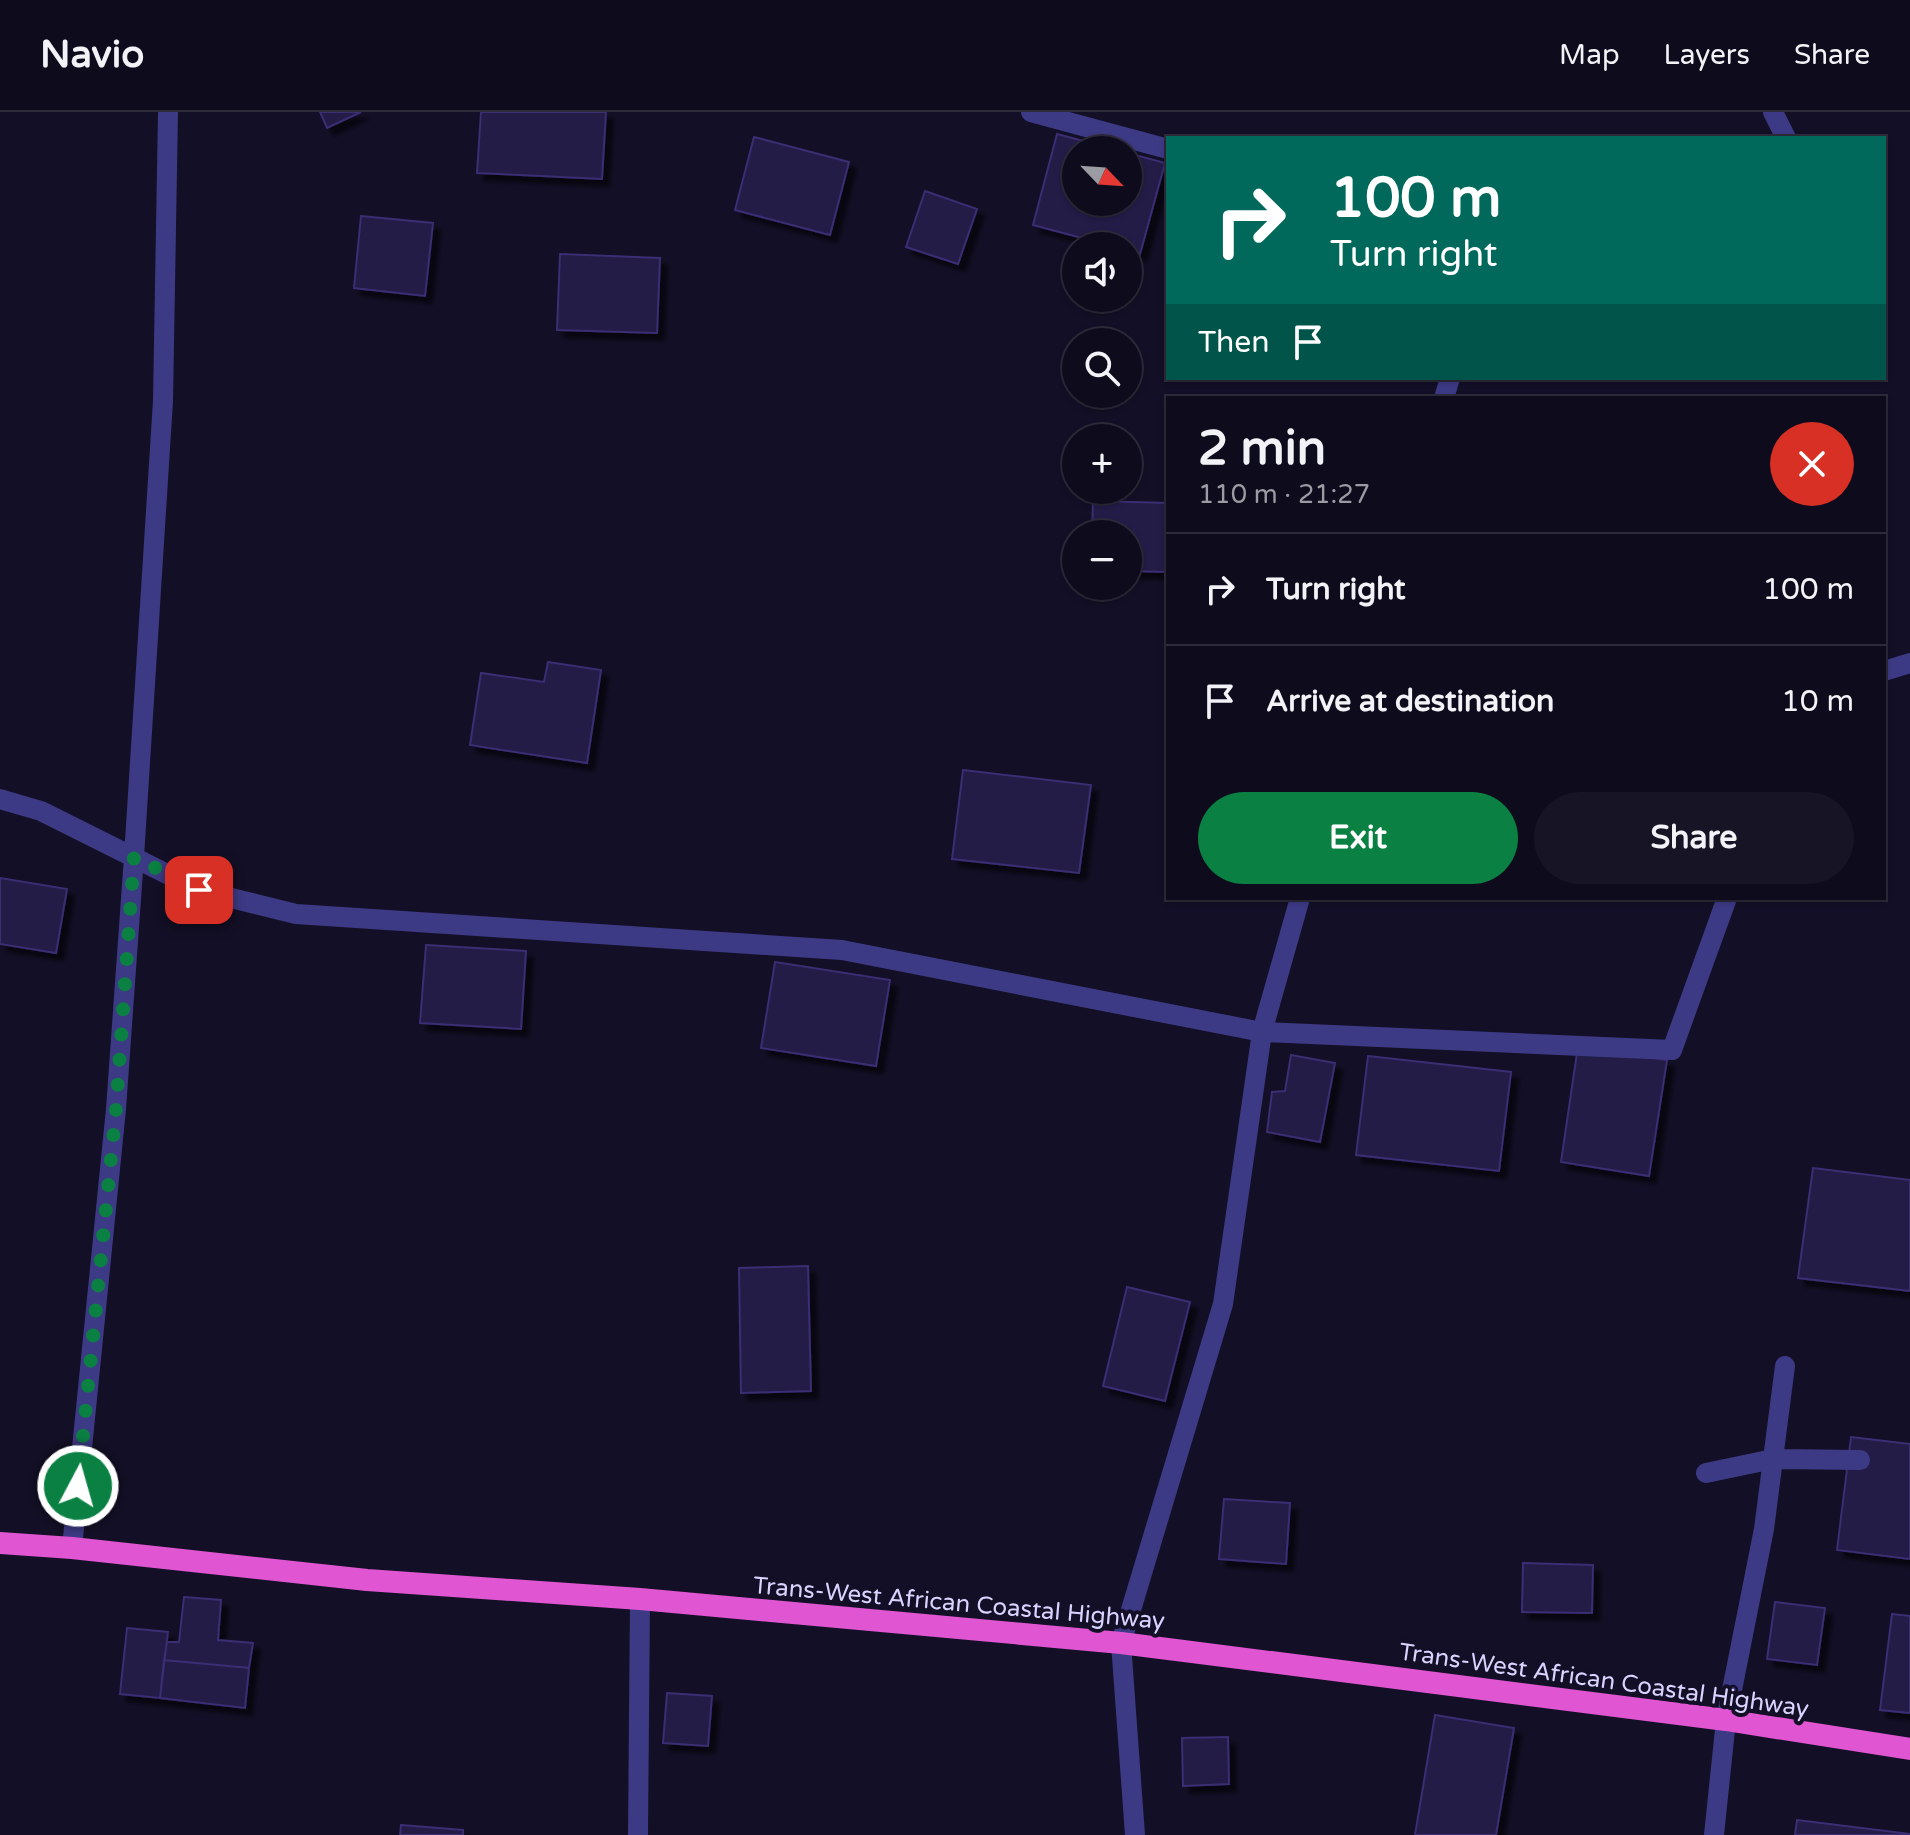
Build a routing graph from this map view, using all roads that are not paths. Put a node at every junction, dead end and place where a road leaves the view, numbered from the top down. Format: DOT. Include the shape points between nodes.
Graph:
graph roads {
  1 [pos="168,112"];
  2 [pos="1031,112"];
  3 [pos="1773,112"];
  4 [pos="1785,136"];
  5 [pos="1166,148"];
  6 [pos="1910,663"];
  7 [pos="1886,670"];
  8 [pos="0,799"];
  9 [pos="134,857"];
  10 [pos="1299,900"];
  11 [pos="1726,900"];
  12 [pos="1262,1032"];
  13 [pos="1785,1366"];
  14 [pos="1773,1459"];
  15 [pos="1860,1460"];
  16 [pos="1706,1473"];
  17 [pos="0,1543"];
  18 [pos="72,1548"];
  19 [pos="640,1599"];
  20 [pos="1121,1643"];
  21 [pos="1726,1720"];
  22 [pos="1910,1749"];
  23 [pos="638,1835"];
  24 [pos="1135,1835"];
  25 [pos="1714,1835"];
  1 -- 9 [label="street" via="163,401"];
  2 -- 5 [label="street"];
  3 -- 4 [label="street"];
  6 -- 7 [label="street"];
  8 -- 9 [label="street" via="41,811"];
  9 -- 12 [label="street" via="199,890 296,914 842,950"];
  9 -- 18 [label="street" via="116,1109"];
  10 -- 12 [label="street"];
  11 -- 12 [label="street" via="1672,1050"];
  12 -- 20 [label="street" via="1223,1304"];
  13 -- 14 [label="street"];
  14 -- 15 [label="street"];
  14 -- 16 [label="street"];
  14 -- 21 [label="street"];
  17 -- 18 [label="highway, Trans-West African Coastal Highway"];
  18 -- 19 [label="highway, Trans-West African Coastal Highway" via="367,1580"];
  19 -- 20 [label="highway, Trans-West African Coastal Highway"];
  19 -- 23 [label="street"];
  20 -- 21 [label="highway, Trans-West African Coastal Highway"];
  20 -- 24 [label="street"];
  21 -- 22 [label="highway, Trans-West African Coastal Highway"];
  21 -- 25 [label="street"];
}
